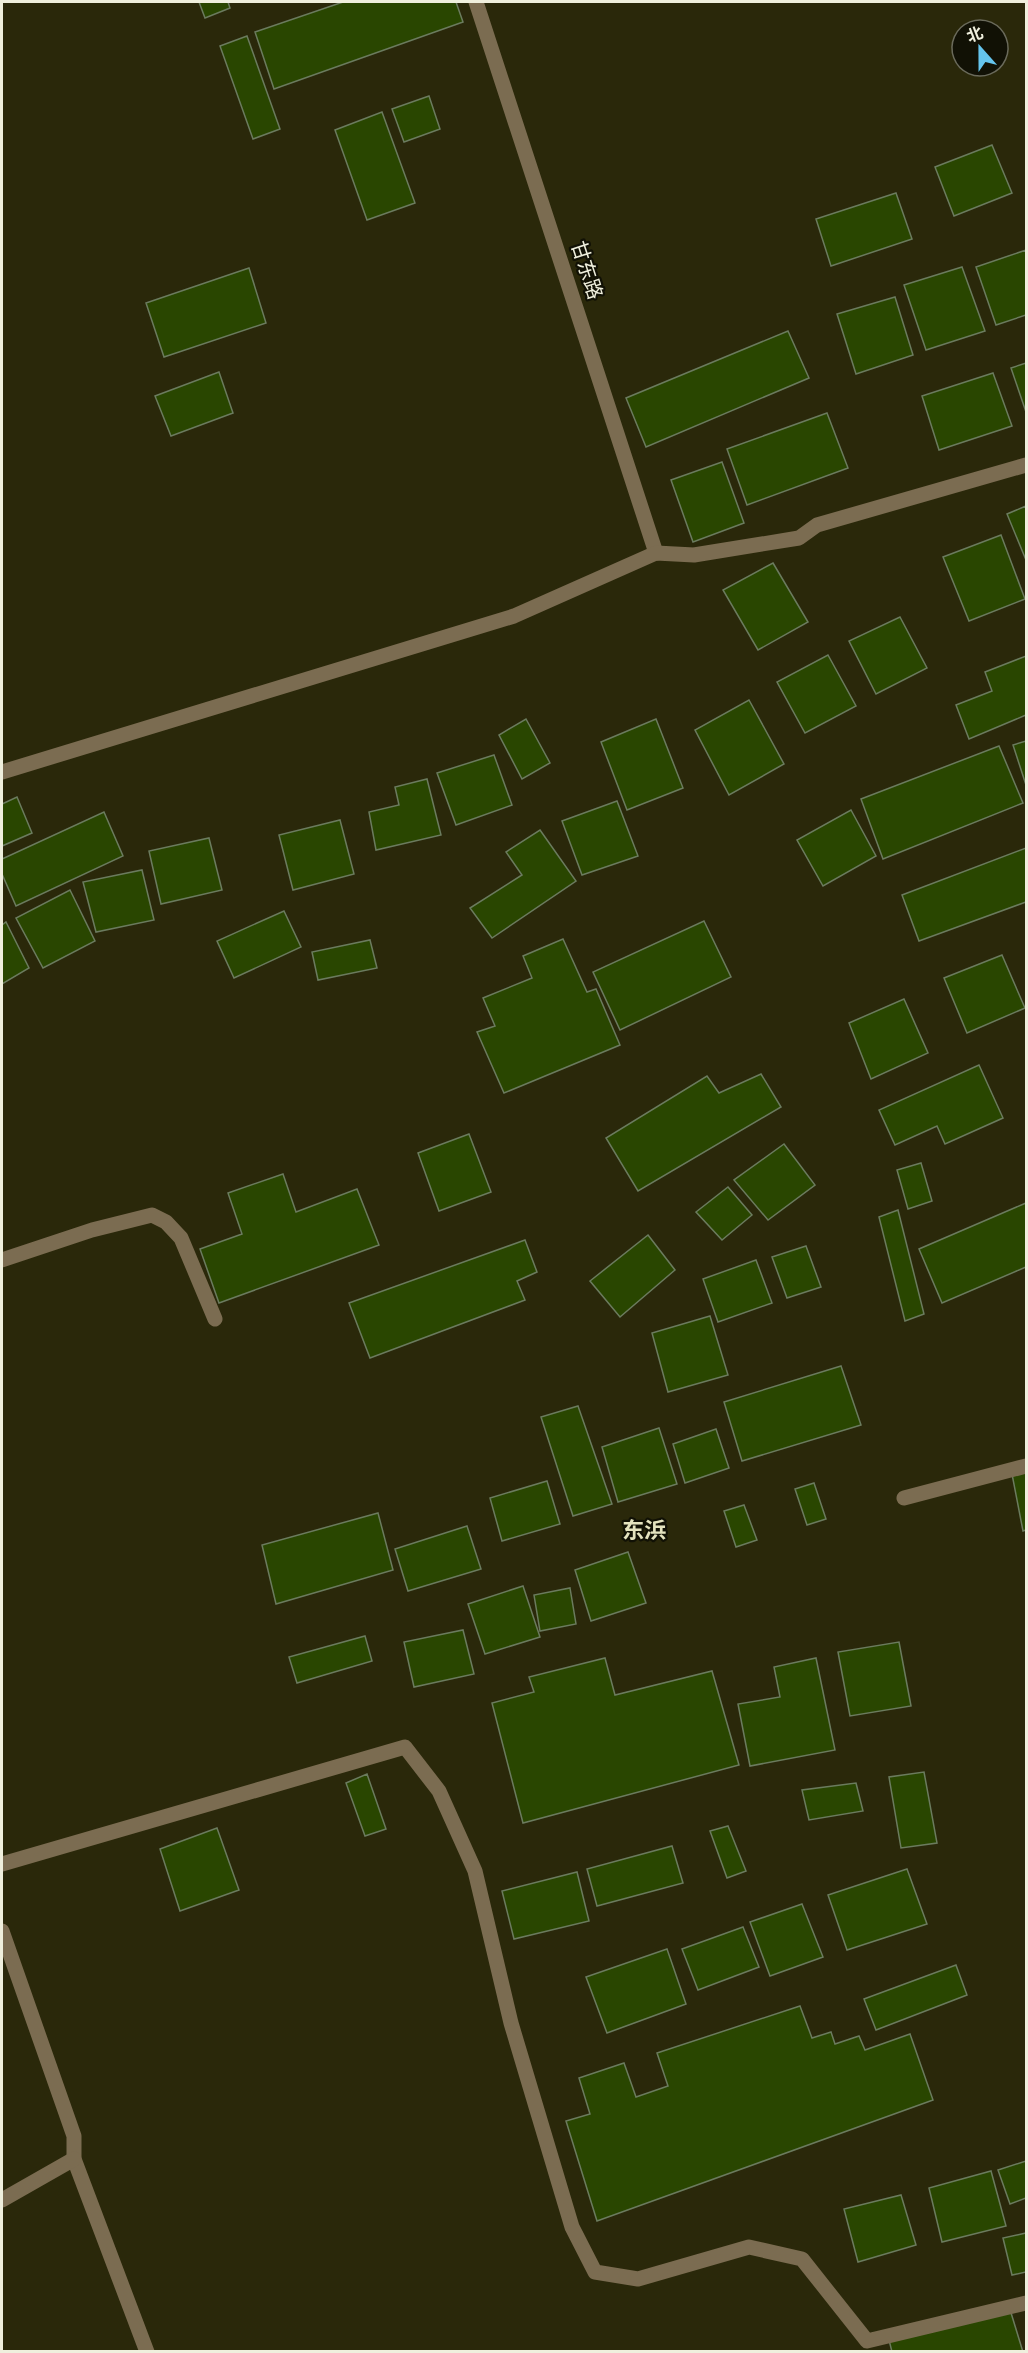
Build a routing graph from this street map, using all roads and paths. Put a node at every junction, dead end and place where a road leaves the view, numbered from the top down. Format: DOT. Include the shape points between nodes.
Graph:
graph roads {
  1 [pos="476,2"];
  2 [pos="1026,465"];
  3 [pos="656,553"];
  4 [pos="2,772"];
  5 [pos="2,1260"];
  6 [pos="215,1319"];
  7 [pos="1026,1466"];
  8 [pos="904,1498"];
  9 [pos="2,1864"];
  10 [pos="2,1931"];
  11 [pos="74,2159"];
  12 [pos="2,2200"];
  13 [pos="1026,2303"];
  14 [pos="147,2352"];
  1 -- 3 [label="street, 甘东路"];
  2 -- 3 [label="street" via="817,525 799,538 694,555"];
  3 -- 4 [label="street" via="514,616"];
  5 -- 6 [label="street" via="152,1215 166,1222 181,1238"];
  7 -- 8 [label="street"];
  9 -- 13 [label="street" via="405,1748 439,1791 475,1871 517,2046 572,2227 595,2272 638,2279 749,2247 801,2259 867,2341"];
  10 -- 11 [label="street" via="74,2136"];
  11 -- 12 [label="street"];
  11 -- 14 [label="street"];
}
